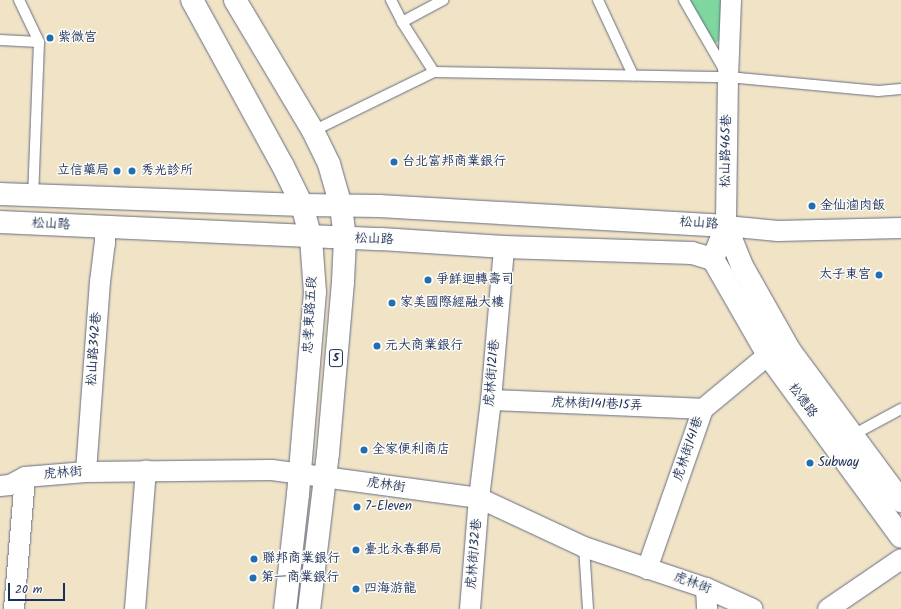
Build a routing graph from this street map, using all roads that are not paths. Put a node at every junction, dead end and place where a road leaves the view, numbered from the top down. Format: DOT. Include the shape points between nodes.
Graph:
graph roads {
  1 [pos="19,0"];
  2 [pos="192,0"];
  3 [pos="235,0"];
  4 [pos="391,0"];
  5 [pos="443,0"];
  6 [pos="598,0"];
  7 [pos="684,0"];
  8 [pos="731,0"];
  9 [pos="402,22"];
  10 [pos="0,40"];
  11 [pos="39,42"];
  12 [pos="434,72"];
  13 [pos="633,75"];
  14 [pos="728,76"];
  15 [pos="901,89"];
  16 [pos="313,131"];
  17 [pos="0,194"];
  18 [pos="33,195"];
  19 [pos="302,205"];
  20 [pos="341,206"];
  21 [pos="0,222"];
  22 [pos="726,226"];
  23 [pos="105,227"];
  24 [pos="901,228"];
  25 [pos="311,238"];
  26 [pos="344,239"];
  27 [pos="504,247"];
  28 [pos="713,259"];
  29 [pos="768,355"];
  30 [pos="491,400"];
  31 [pos="703,409"];
  32 [pos="901,409"];
  33 [pos="851,436"];
  34 [pos="146,470"];
  35 [pos="86,472"];
  36 [pos="299,474"];
  37 [pos="25,477"];
  38 [pos="325,478"];
  39 [pos="0,486"];
  40 [pos="479,498"];
  41 [pos="901,500"];
  42 [pos="901,537"];
  43 [pos="584,547"];
  44 [pos="901,559"];
  45 [pos="647,569"];
  46 [pos="706,588"];
  47 [pos="14,609"];
  48 [pos="135,609"];
  49 [pos="285,609"];
  50 [pos="309,609"];
  51 [pos="470,609"];
  52 [pos="588,609"];
  53 [pos="707,609"];
  54 [pos="753,609"];
  55 [pos="828,609"];
  1 -- 11 [label="lane"];
  2 -- 19 [label="main road, 忠孝東路五段 / 5"];
  3 -- 16 [label="main road, 5"];
  4 -- 9 [label="lane"];
  5 -- 9 [label="lane"];
  6 -- 13 [label="lane"];
  7 -- 14 [label="lane"];
  8 -- 14 [label="street, 松山路465巷"];
  9 -- 12 [label="lane"];
  10 -- 11 [label="lane"];
  11 -- 18 [label="lane"];
  12 -- 13 [label="lane"];
  12 -- 16 [label="lane"];
  13 -- 14 [label="lane"];
  14 -- 15 [label="lane" via="878,91"];
  14 -- 22 [label="street, 松山路465巷"];
  16 -- 20 [label="main road, 5" via="329,164"];
  17 -- 18 [label="main road, 松山路"];
  18 -- 19 [label="main road, 松山路"];
  19 -- 20 [label="main road, 松山路"];
  19 -- 25 [label="main road, 忠孝東路五段 / 5"];
  20 -- 22 [label="main road, 松山路" via="387,206"];
  20 -- 26 [label="main road, 5"];
  21 -- 23 [label="main road, 松山路"];
  22 -- 24 [label="street, 松山路" via="778,231"];
  22 -- 28 [label="main road, 松山路"];
  22 -- 33 [label="main road, 松德路" via="742,266 790,352"];
  23 -- 25 [label="main road, 松山路"];
  23 -- 35 [label="street, 松山路342巷"];
  25 -- 26 [label="main road, 松山路"];
  25 -- 36 [label="main road, 忠孝東路五段 / 5" via="315,292"];
  26 -- 27 [label="main road, 松山路"];
  26 -- 38 [label="main road, 5" via="343,282"];
  27 -- 28 [label="main road, 松山路" via="692,253"];
  27 -- 30 [label="street, 虎林街121巷"];
  28 -- 29 [label="main road, 松德路"];
  29 -- 31 [label="street, 虎林街141巷"];
  29 -- 42 [label="main road, 松德路"];
  30 -- 31 [label="street, 虎林街141巷15弄"];
  30 -- 40 [label="street, 虎林街121巷"];
  31 -- 45 [label="street, 虎林街141巷"];
  32 -- 33 [label="lane"];
  33 -- 41 [label="main road, 松德路"];
  34 -- 35 [label="street, 虎林街"];
  34 -- 36 [label="street, 虎林街" via="272,470"];
  34 -- 48 [label="street"];
  35 -- 37 [label="street, 虎林街"];
  36 -- 38 [label="street, 虎林街"];
  36 -- 49 [label="main road, 忠孝東路五段 / 5"];
  37 -- 39 [label="street, 虎林街" via="10,485"];
  37 -- 47 [label="street"];
  38 -- 40 [label="street, 虎林街"];
  38 -- 50 [label="main road, 5"];
  40 -- 43 [label="street, 虎林街"];
  40 -- 51 [label="street, 虎林街132巷"];
  43 -- 45 [label="street, 虎林街"];
  43 -- 52 [label="lane"];
  44 -- 55 [label="street"];
  45 -- 46 [label="street, 虎林街"];
  46 -- 53 [label="street"];
  46 -- 54 [label="street, 虎林街"];
}
